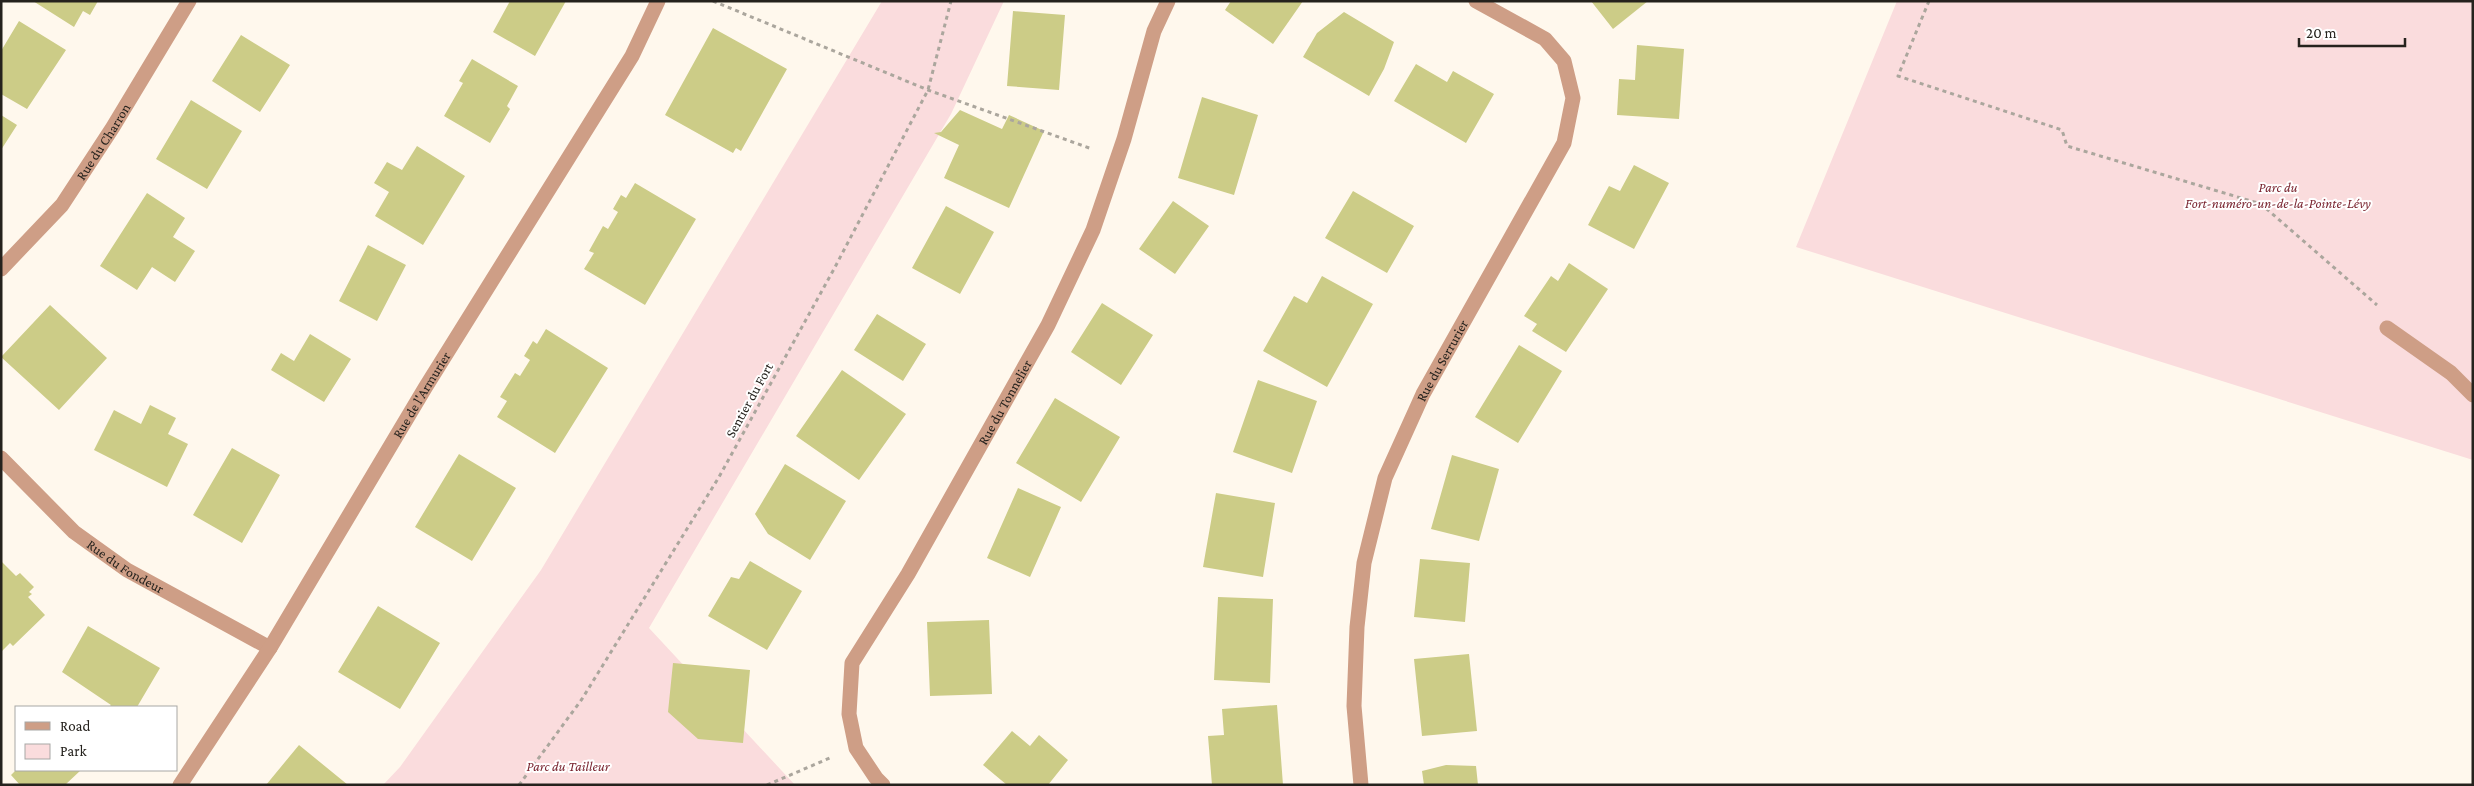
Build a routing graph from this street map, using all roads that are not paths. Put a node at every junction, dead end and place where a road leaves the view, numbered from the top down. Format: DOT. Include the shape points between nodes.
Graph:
graph roads {
  1 [pos="189,1"];
  2 [pos="658,1"];
  3 [pos="1168,1"];
  4 [pos="1476,1"];
  5 [pos="1,269"];
  6 [pos="2387,328"];
  7 [pos="2473,395"];
  8 [pos="1,458"];
  9 [pos="270,648"];
  10 [pos="180,785"];
  11 [pos="884,785"];
  12 [pos="1361,785"];
  1 -- 5 [label="street, Rue du Charron" via="113,128 62,205"];
  2 -- 9 [label="street, Rue de l'Armurier" via="632,56 425,388"];
  3 -- 11 [label="street, Rue du Tonnelier" via="1154,31 1093,230 1048,325 908,574 852,663 849,714 856,748"];
  4 -- 12 [label="street, Rue du Serrurier" via="1545,38 1564,62 1573,98 1564,143 1423,394 1385,478 1364,563 1357,627 1354,706"];
  6 -- 7 [label="street" via="2451,373"];
  8 -- 9 [label="street, Rue du Fondeur" via="74,532 127,570"];
  9 -- 10 [label="street, Rue de l'Armurier"];
}
